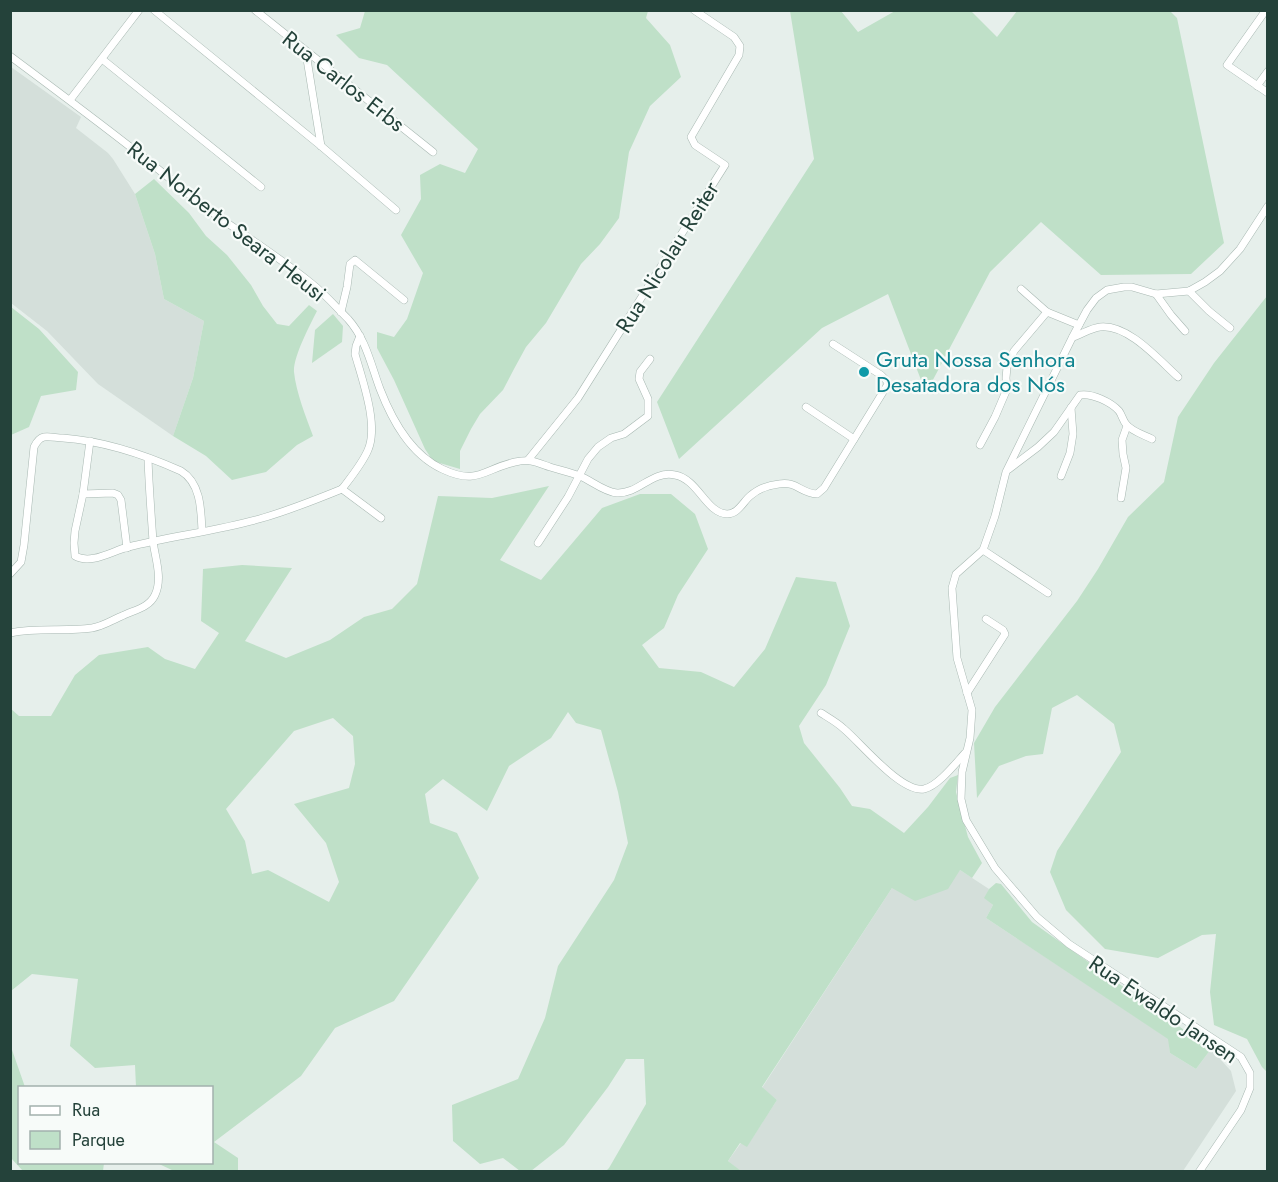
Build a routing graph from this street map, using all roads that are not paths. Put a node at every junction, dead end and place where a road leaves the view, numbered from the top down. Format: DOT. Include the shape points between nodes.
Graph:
graph roads {
  1 [pos="139,10"];
  2 [pos="154,10"];
  3 [pos="255,10"];
  4 [pos="694,10"];
  5 [pos="1266,10"];
  6 [pos="306,53"];
  7 [pos="10,56"];
  8 [pos="102,59"];
  9 [pos="1268,71"];
  10 [pos="1257,86"];
  11 [pos="1268,93"];
  12 [pos="70,100"];
  13 [pos="321,146"];
  14 [pos="433,152"];
  15 [pos="261,187"];
  16 [pos="1268,206"];
  17 [pos="396,210"];
  18 [pos="1021,289"];
  19 [pos="1189,291"];
  20 [pos="1156,294"];
  21 [pos="404,300"];
  22 [pos="341,312"];
  23 [pos="1047,312"];
  24 [pos="1079,326"];
  25 [pos="1230,328"];
  26 [pos="1185,331"];
  27 [pos="360,336"];
  28 [pos="1072,338"];
  29 [pos="833,344"];
  30 [pos="650,359"];
  31 [pos="1178,377"];
  32 [pos="806,407"];
  33 [pos="1071,408"];
  34 [pos="1127,426"];
  35 [pos="854,439"];
  36 [pos="1152,440"];
  37 [pos="90,441"];
  38 [pos="980,445"];
  39 [pos="148,459"];
  40 [pos="528,460"];
  41 [pos="1006,472"];
  42 [pos="580,476"];
  43 [pos="1061,476"];
  44 [pos="342,489"];
  45 [pos="83,494"];
  46 [pos="1121,498"];
  47 [pos="381,518"];
  48 [pos="202,531"];
  49 [pos="153,541"];
  50 [pos="538,543"];
  51 [pos="127,548"];
  52 [pos="983,550"];
  53 [pos="10,574"];
  54 [pos="1048,593"];
  55 [pos="986,619"];
  56 [pos="10,633"];
  57 [pos="967,693"];
  58 [pos="821,713"];
  59 [pos="965,753"];
  60 [pos="1199,1172"];
  1 -- 8 [label="street"];
  2 -- 13 [label="street"];
  3 -- 6 [label="street, Rua Carlos Erbs"];
  4 -- 40 [label="street, Rua Nicolau Reiter" via="734,37 740,46 739,55 691,137 695,145 725,165 578,398"];
  5 -- 10 [label="street" via="1227,65"];
  6 -- 13 [label="street"];
  6 -- 14 [label="street, Rua Carlos Erbs"];
  7 -- 12 [label="street, Rua Norberto Seara Heusi"];
  8 -- 12 [label="street"];
  8 -- 15 [label="street"];
  9 -- 10 [label="street"];
  10 -- 11 [label="street"];
  12 -- 22 [label="street, Rua Norberto Seara Heusi" via="210,211 310,282"];
  13 -- 17 [label="street"];
  16 -- 19 [label="street" via="1240,249 1220,271"];
  18 -- 23 [label="street"];
  19 -- 20 [label="street"];
  19 -- 25 [label="street"];
  20 -- 24 [label="street" via="1132,287 1107,290 1096,298"];
  20 -- 26 [label="street"];
  21 -- 22 [label="street" via="355,260 350,264"];
  22 -- 27 [label="street, Rua Norberto Seara Heusi"];
  23 -- 24 [label="street"];
  23 -- 38 [label="street" via="1014,351 1007,367 1007,389"];
  24 -- 28 [label="street"];
  27 -- 40 [label="street, Rua Norberto Seara Heusi" via="396,423 406,439 432,464 472,476"];
  27 -- 44 [label="street" via="355,354 370,409 372,437 368,450"];
  28 -- 31 [label="street" via="1097,328 1118,329"];
  28 -- 41 [label="street"];
  29 -- 35 [label="street" via="888,384"];
  30 -- 42 [label="street" via="639,379 648,399 648,416 598,447"];
  32 -- 35 [label="street"];
  33 -- 34 [label="street" via="1080,395 1089,395 1112,404"];
  33 -- 41 [label="street" via="1054,432"];
  33 -- 43 [label="street" via="1073,434"];
  34 -- 36 [label="street"];
  34 -- 46 [label="street" via="1122,440 1126,468"];
  35 -- 42 [label="street" via="824,489 817,494 793,484 777,484 751,495 732,513 716,510 692,483 677,475 653,478 635,489 617,493"];
  37 -- 39 [label="street"];
  37 -- 45 [label="street"];
  37 -- 53 [label="street" via="43,437 37,441 21,562"];
  39 -- 48 [label="street" via="173,467 193,483 201,506"];
  39 -- 49 [label="street"];
  40 -- 42 [label="street"];
  41 -- 52 [label="street"];
  42 -- 50 [label="street"];
  44 -- 47 [label="street"];
  44 -- 48 [label="street" via="261,518"];
  45 -- 51 [label="street" via="118,495"];
  45 -- 51 [label="street" via="74,537 75,556 90,560"];
  48 -- 49 [label="street"];
  49 -- 51 [label="street"];
  49 -- 56 [label="street" via="159,585 144,607 95,628"];
  52 -- 54 [label="street"];
  52 -- 57 [label="street, Rua Ewaldo Jansen" via="956,574 952,588 957,658"];
  55 -- 57 [label="street" via="1005,634"];
  57 -- 59 [label="street, Rua Ewaldo Jansen" via="972,710"];
  58 -- 59 [label="street" via="843,727 894,778 914,788 935,784"];
  59 -- 60 [label="street, Rua Ewaldo Jansen" via="961,799 966,820 995,868 1037,917 1069,945 1240,1056 1250,1072 1250,1088 1241,1110"];
}
